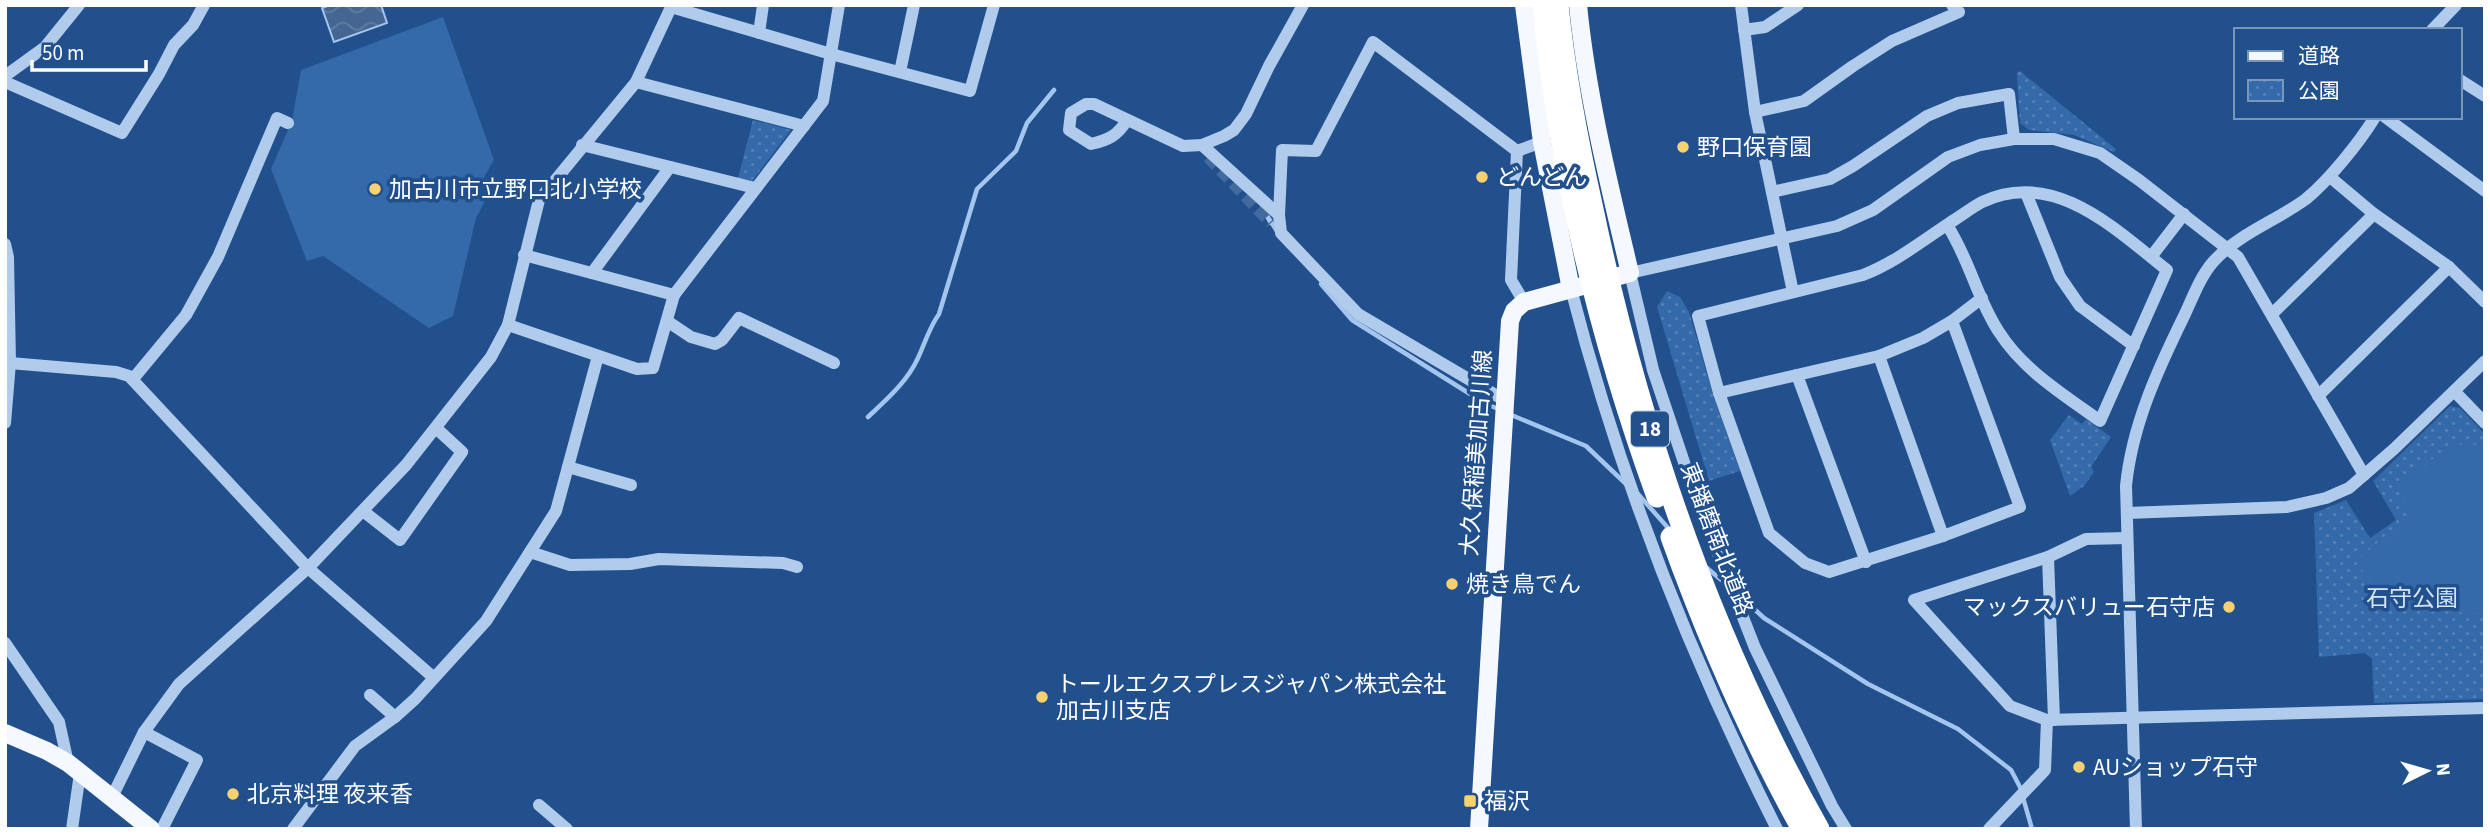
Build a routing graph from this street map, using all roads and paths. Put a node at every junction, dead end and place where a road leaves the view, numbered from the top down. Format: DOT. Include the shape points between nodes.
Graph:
graph roads {
  1 [pos="79,5"];
  2 [pos="204,5"];
  3 [pos="764,5"];
  4 [pos="839,5"];
  5 [pos="914,5"];
  6 [pos="994,5"];
  7 [pos="1303,5"];
  8 [pos="1524,5"];
  9 [pos="1543,5"];
  10 [pos="1558,5"];
  11 [pos="1578,5"];
  12 [pos="1741,5"];
  13 [pos="1798,5"];
  14 [pos="1952,5"];
  15 [pos="2456,5"];
  16 [pos="672,6"];
  17 [pos="2434,28"];
  18 [pos="1744,30"];
  19 [pos="759,33"];
  20 [pos="831,54"];
  21 [pos="900,72"];
  22 [pos="5,76"];
  23 [pos="2462,81"];
  24 [pos="5,82"];
  25 [pos="636,82"];
  26 [pos="2485,96"];
  27 [pos="1755,112"];
  28 [pos="2374,119"];
  29 [pos="2388,119"];
  30 [pos="1127,120"];
  31 [pos="288,123"];
  32 [pos="804,126"];
  33 [pos="2014,139"];
  34 [pos="1542,142"];
  35 [pos="582,145"];
  36 [pos="1202,145"];
  37 [pos="1517,150"];
  38 [pos="670,167"];
  39 [pos="2330,177"];
  40 [pos="755,188"];
  41 [pos="2485,191"];
  42 [pos="1772,192"];
  43 [pos="2026,193"];
  44 [pos="2184,214"];
  45 [pos="2374,214"];
  46 [pos="1279,215"];
  47 [pos="1947,225"];
  48 [pos="1781,239"];
  49 [pos="5,244"];
  50 [pos="2229,248"];
  51 [pos="524,255"];
  52 [pos="2151,257"];
  53 [pos="2449,267"];
  54 [pos="592,273"];
  55 [pos="1630,273"];
  56 [pos="1571,289"];
  57 [pos="1793,292"];
  58 [pos="674,295"];
  59 [pos="1982,298"];
  60 [pos="1524,302"];
  61 [pos="2485,302"];
  62 [pos="2272,314"];
  63 [pos="667,321"];
  64 [pos="1952,321"];
  65 [pos="508,326"];
  66 [pos="2134,346"];
  67 [pos="598,356"];
  68 [pos="1879,356"];
  69 [pos="2485,361"];
  70 [pos="10,363"];
  71 [pos="834,363"];
  72 [pos="1797,375"];
  73 [pos="133,379"];
  74 [pos="2455,392"];
  75 [pos="1719,393"];
  76 [pos="2318,396"];
  77 [pos="1504,400"];
  78 [pos="5,423"];
  79 [pos="2485,423"];
  80 [pos="436,428"];
  81 [pos="568,467"];
  82 [pos="2364,475"];
  83 [pos="631,485"];
  84 [pos="363,511"];
  85 [pos="2127,513"];
  86 [pos="1943,536"];
  87 [pos="2127,538"];
  88 [pos="530,552"];
  89 [pos="2048,557"];
  90 [pos="1867,562"];
  91 [pos="797,567"];
  92 [pos="308,568"];
  93 [pos="5,643"];
  94 [pos="433,677"];
  95 [pos="370,695"];
  96 [pos="2485,708"];
  97 [pos="395,717"];
  98 [pos="2133,717"];
  99 [pos="2050,720"];
  100 [pos="144,732"];
  101 [pos="5,733"];
  102 [pos="74,768"];
  103 [pos="111,799"];
  104 [pos="539,805"];
  105 [pos="72,829"];
  106 [pos="151,829"];
  107 [pos="162,829"];
  108 [pos="293,829"];
  109 [pos="567,829"];
  110 [pos="1479,829"];
  111 [pos="1777,829"];
  112 [pos="1802,829"];
  113 [pos="1819,829"];
  114 [pos="1846,829"];
  115 [pos="1989,829"];
  116 [pos="2136,829"];
  1 -- 22 [label="street" via="45,47"];
  2 -- 24 [label="street" via="174,45 122,133"];
  3 -- 19 [label="street"];
  4 -- 20 [label="street"];
  5 -- 21 [label="street"];
  6 -- 21 [label="street" via="971,91"];
  7 -- 36 [label="street" via="1241,122"];
  8 -- 34 [label="main road"];
  9 -- 112 [label="highway, 東播磨南北道路 / 18, bridge" via="1560,133 1612,360 1706,628"];
  10 -- 113 [label="highway, 東播磨南北道路 / 18, bridge" via="1599,241 1658,457 1726,637"];
  11 -- 55 [label="main road" via="1598,136"];
  12 -- 18 [label="street"];
  13 -- 18 [label="street" via="1765,27"];
  14 -- 27 [label="street" via="1959,12 1892,41 1804,101"];
  15 -- 17 [label="street"];
  16 -- 19 [label="street"];
  16 -- 25 [label="street"];
  18 -- 27 [label="street"];
  19 -- 20 [label="street"];
  20 -- 21 [label="street"];
  20 -- 32 [label="street" via="823,101"];
  23 -- 26 [label="street"];
  25 -- 32 [label="street"];
  25 -- 35 [label="street"];
  27 -- 42 [label="street"];
  28 -- 39 [label="street"];
  29 -- 41 [label="street"];
  30 -- 36 [label="street" via="1183,146"];
  31 -- 73 [label="street" via="277,118 218,257 186,315"];
  32 -- 40 [label="street"];
  33 -- 42 [label="street" via="2008,94 1958,103 1927,116 1830,179"];
  33 -- 44 [label="street" via="2053,139 2100,153"];
  33 -- 48 [label="street" via="1948,157 1855,219"];
  34 -- 37 [label="street"];
  34 -- 56 [label="main road"];
  35 -- 38 [label="street"];
  35 -- 51 [label="street" via="539,200"];
  36 -- 46 [label="street" via="1243,172"];
  37 -- 46 [label="street" via="1373,42 1316,151 1282,150"];
  37 -- 60 [label="street" via="1511,280"];
  38 -- 40 [label="street"];
  38 -- 54 [label="street"];
  39 -- 45 [label="street"];
  39 -- 50 [label="street" via="2305,199"];
  40 -- 58 [label="street"];
  42 -- 48 [label="street"];
  43 -- 47 [label="street" via="1983,202"];
  43 -- 52 [label="street" via="2049,194 2092,212"];
  43 -- 66 [label="street" via="2060,277 2080,306"];
  44 -- 50 [label="street"];
  44 -- 52 [label="street"];
  45 -- 53 [label="street"];
  45 -- 62 [label="street"];
  46 -- 77 [label="street" via="1282,233 1358,314"];
  47 -- 57 [label="street" via="1882,267"];
  47 -- 59 [label="street"];
  48 -- 55 [label="street"];
  48 -- 57 [label="street"];
  49 -- 70 [label="street"];
  50 -- 62 [label="street"];
  50 -- 85 [label="street" via="2201,281 2139,421 2129,459"];
  51 -- 54 [label="street"];
  51 -- 65 [label="street"];
  52 -- 66 [label="street" via="2167,270"];
  53 -- 61 [label="street"];
  53 -- 76 [label="street"];
  54 -- 58 [label="street"];
  55 -- 56 [label="main road"];
  55 -- 114 [label="street" via="1653,370 1699,505 1755,648"];
  56 -- 60 [label="main road"];
  56 -- 111 [label="street" via="1605,413 1668,589"];
  57 -- 75 [label="street" via="1698,316"];
  58 -- 63 [label="street"];
  59 -- 64 [label="street"];
  59 -- 66 [label="street" via="1997,331 2024,365 2100,421"];
  60 -- 77 [label="main road, 大久保稲美加古川線" via="1510,320"];
  62 -- 76 [label="street"];
  63 -- 67 [label="street" via="653,368 636,369"];
  63 -- 71 [label="street" via="691,337 715,344 739,318"];
  64 -- 68 [label="street"];
  64 -- 86 [label="street" via="2020,507"];
  65 -- 67 [label="street"];
  65 -- 80 [label="street" via="492,357"];
  67 -- 81 [label="street"];
  68 -- 72 [label="street"];
  68 -- 86 [label="street"];
  69 -- 74 [label="street"];
  70 -- 73 [label="street" via="124,373"];
  70 -- 78 [label="street"];
  72 -- 75 [label="street"];
  72 -- 90 [label="street"];
  73 -- 92 [label="street"];
  74 -- 79 [label="street"];
  74 -- 82 [label="street"];
  75 -- 90 [label="street" via="1769,533 1805,564 1829,572"];
  76 -- 82 [label="street"];
  77 -- 110 [label="main road, 大久保稲美加古川線"];
  80 -- 84 [label="street"];
  80 -- 84 [label="street" via="463,452 400,540"];
  81 -- 83 [label="street"];
  81 -- 88 [label="street" via="555,511"];
  82 -- 85 [label="street" via="2326,498 2287,507"];
  84 -- 92 [label="street"];
  85 -- 87 [label="street"];
  86 -- 90 [label="street"];
  87 -- 89 [label="street" via="2086,539"];
  87 -- 98 [label="street"];
  88 -- 91 [label="street" via="570,565 631,565 659,559 783,562"];
  88 -- 94 [label="street" via="486,621"];
  89 -- 99 [label="street"];
  89 -- 99 [label="street" via="1914,600 2010,706"];
  92 -- 94 [label="street"];
  92 -- 100 [label="street" via="179,684"];
  93 -- 102 [label="street" via="59,722"];
  94 -- 97 [label="street"];
  95 -- 97 [label="street"];
  96 -- 98 [label="street"];
  97 -- 108 [label="street" via="355,746"];
  98 -- 99 [label="street"];
  98 -- 116 [label="street"];
  99 -- 115 [label="street" via="2045,771"];
  100 -- 103 [label="street"];
  100 -- 107 [label="street" via="197,760"];
  101 -- 102 [label="main road"];
  102 -- 103 [label="main road"];
  102 -- 105 [label="street"];
  103 -- 106 [label="main road"];
  104 -- 109 [label="street"];
}
